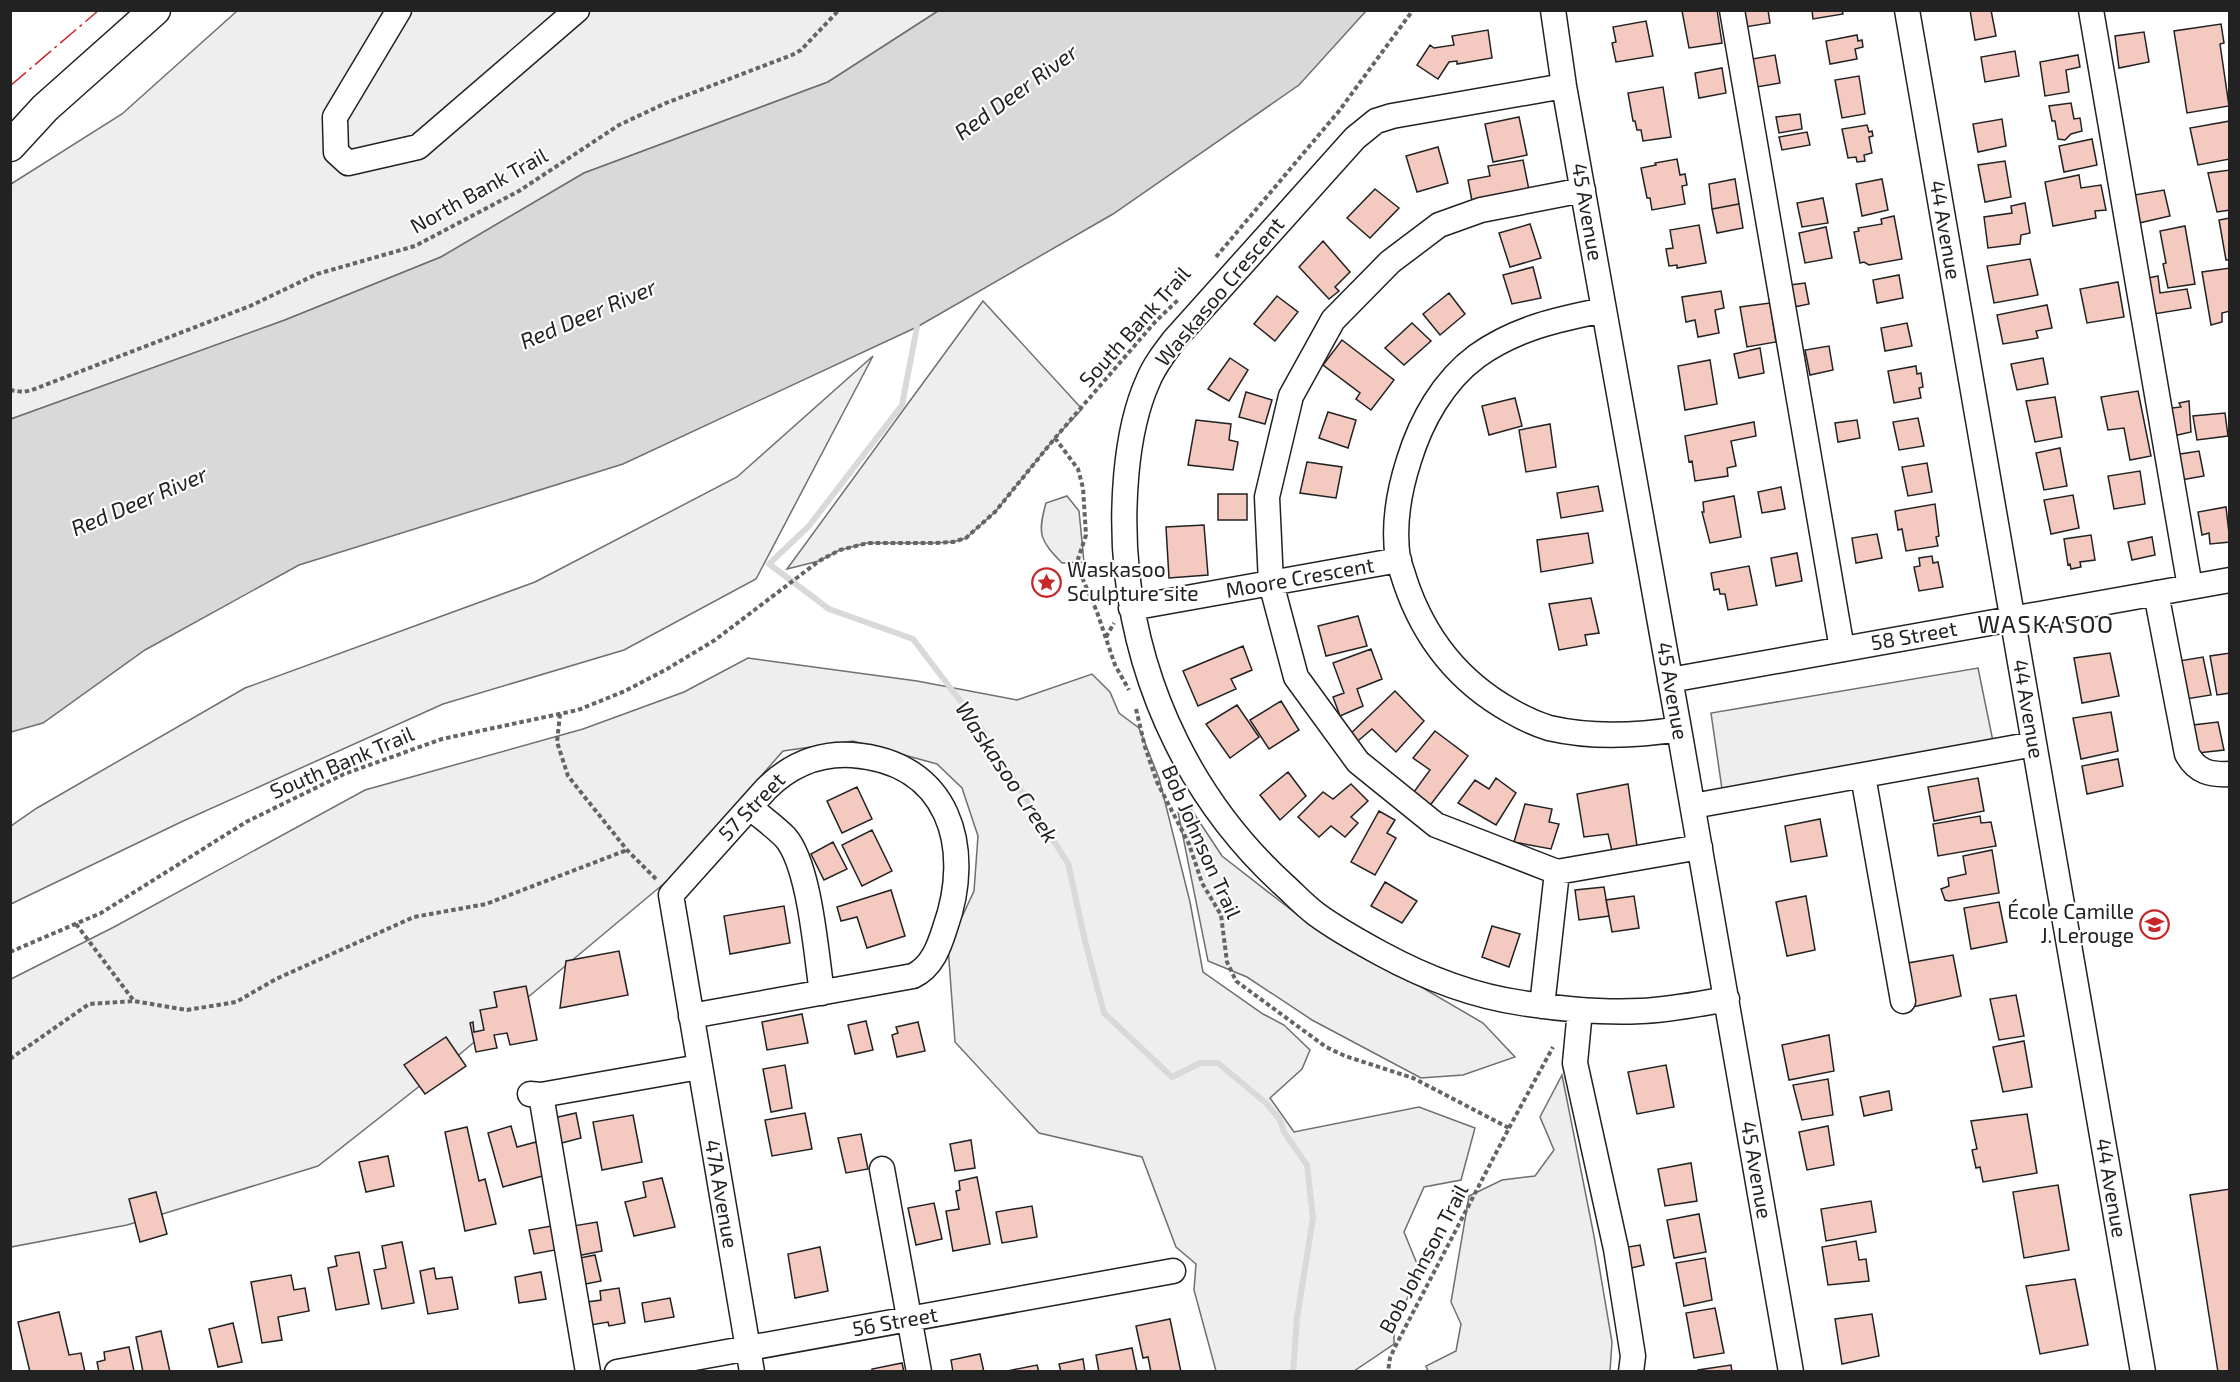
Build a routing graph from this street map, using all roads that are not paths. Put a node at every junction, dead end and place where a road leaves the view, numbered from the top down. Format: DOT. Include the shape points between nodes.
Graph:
graph roads {
  1 [pos="155,10"];
  2 [pos="399,10"];
  3 [pos="577,10"];
  4 [pos="1553,10"];
  5 [pos="1732,10"];
  6 [pos="1907,10"];
  7 [pos="2091,10"];
  8 [pos="1564,86"];
  9 [pos="45,108"];
  10 [pos="10,131"];
  11 [pos="10,147"];
  12 [pos="1583,190"];
  13 [pos="1605,310"];
  14 [pos="1398,560"];
  15 [pos="2229,580"];
  16 [pos="1271,583"];
  17 [pos="2190,587"];
  18 [pos="2156,593"];
  19 [pos="1131,608"];
  20 [pos="2012,619"];
  21 [pos="1842,649"];
  22 [pos="1670,680"];
  23 [pos="1679,729"];
  24 [pos="2034,744"];
  25 [pos="2229,774"];
  26 [pos="1863,776"];
  27 [pos="1693,806"];
  28 [pos="750,807"];
  29 [pos="1700,847"];
  30 [pos="1557,872"];
  31 [pos="822,993"];
  32 [pos="1727,999"];
  33 [pos="1903,1001"];
  34 [pos="1542,1006"];
  35 [pos="1580,1010"];
  36 [pos="691,1016"];
  37 [pos="699,1067"];
  38 [pos="882,1169"];
  39 [pos="1173,1271"];
  40 [pos="910,1320"];
  41 [pos="750,1360"];
  42 [pos="588,1371"];
  43 [pos="618,1371"];
  44 [pos="919,1371"];
  45 [pos="1631,1371"];
  46 [pos="1791,1371"];
  47 [pos="2144,1371"];
  1 -- 9 [label="main road"];
  2 -- 3 [label="street" via="335,117 336,152 348,163 418,147"];
  4 -- 8 [label="street, 45 Avenue"];
  5 -- 21 [label="street"];
  6 -- 20 [label="street, 44 Avenue"];
  7 -- 17 [label="street"];
  8 -- 12 [label="street, 45 Avenue"];
  8 -- 19 [label="street, Waskasoo Crescent" via="1392,116 1371,125 1355,138 1174,340 1147,381 1129,458 1124,531"];
  9 -- 10 [label="main road"];
  9 -- 11 [label="main road"];
  12 -- 13 [label="street, 45 Avenue"];
  12 -- 16 [label="street" via="1481,210 1439,225 1390,262 1333,320 1291,396 1267,497"];
  13 -- 14 [label="street, Moore Crescent" via="1548,321 1505,338 1478,355 1448,384 1416,437 1406,470 1400,500"];
  13 -- 22 [label="street, 45 Avenue"];
  14 -- 16 [label="street, Moore Crescent"];
  14 -- 23 [label="street, Moore Crescent" via="1427,632 1448,661 1495,702 1547,728 1580,733 1609,736"];
  15 -- 17 [label="street, 58 Street"];
  16 -- 19 [label="street, Moore Crescent"];
  16 -- 30 [label="street" via="1296,676 1358,762 1436,825"];
  17 -- 18 [label="street, 58 Street"];
  18 -- 20 [label="street, 58 Street"];
  18 -- 25 [label="street" via="2187,754 2202,771"];
  19 -- 34 [label="street, Waskasoo Crescent" via="1144,663 1174,740 1214,807 1276,878 1315,913 1399,964 1497,999"];
  20 -- 21 [label="street, 58 Street"];
  20 -- 24 [label="street, 44 Avenue"];
  21 -- 22 [label="street, 58 Street"];
  22 -- 23 [label="street, 45 Avenue"];
  23 -- 27 [label="street, 45 Avenue"];
  24 -- 26 [label="street"];
  24 -- 47 [label="street, 44 Avenue"];
  26 -- 27 [label="street"];
  26 -- 33 [label="street"];
  27 -- 29 [label="street, 45 Avenue"];
  28 -- 31 [label="street" via="785,838 799,863"];
  28 -- 31 [label="street, 57 Street" via="794,766 829,756 864,756 893,765 923,782 951,827 958,857 956,890 944,933 929,965 913,976"];
  28 -- 36 [label="street, 57 Street" via="671,895"];
  29 -- 30 [label="street"];
  29 -- 32 [label="street, 45 Avenue"];
  30 -- 34 [label="street"];
  31 -- 36 [label="street, 57 Street"];
  32 -- 35 [label="street, Waskasoo Crescent" via="1641,1011"];
  32 -- 46 [label="street, 45 Avenue"];
  34 -- 35 [label="street, Waskasoo Crescent"];
  35 -- 45 [label="street" via="1575,1063 1616,1249 1633,1356"];
  36 -- 37 [label="street, 47A Avenue"];
  37 -- 41 [label="street, 47A Avenue"];
  37 -- 42 [label="street" via="536,1094"];
  38 -- 40 [label="street"];
  39 -- 40 [label="street, 56 Street"];
  40 -- 41 [label="street, 56 Street"];
  40 -- 44 [label="street"];
  41 -- 43 [label="street, 56 Street"];
}
